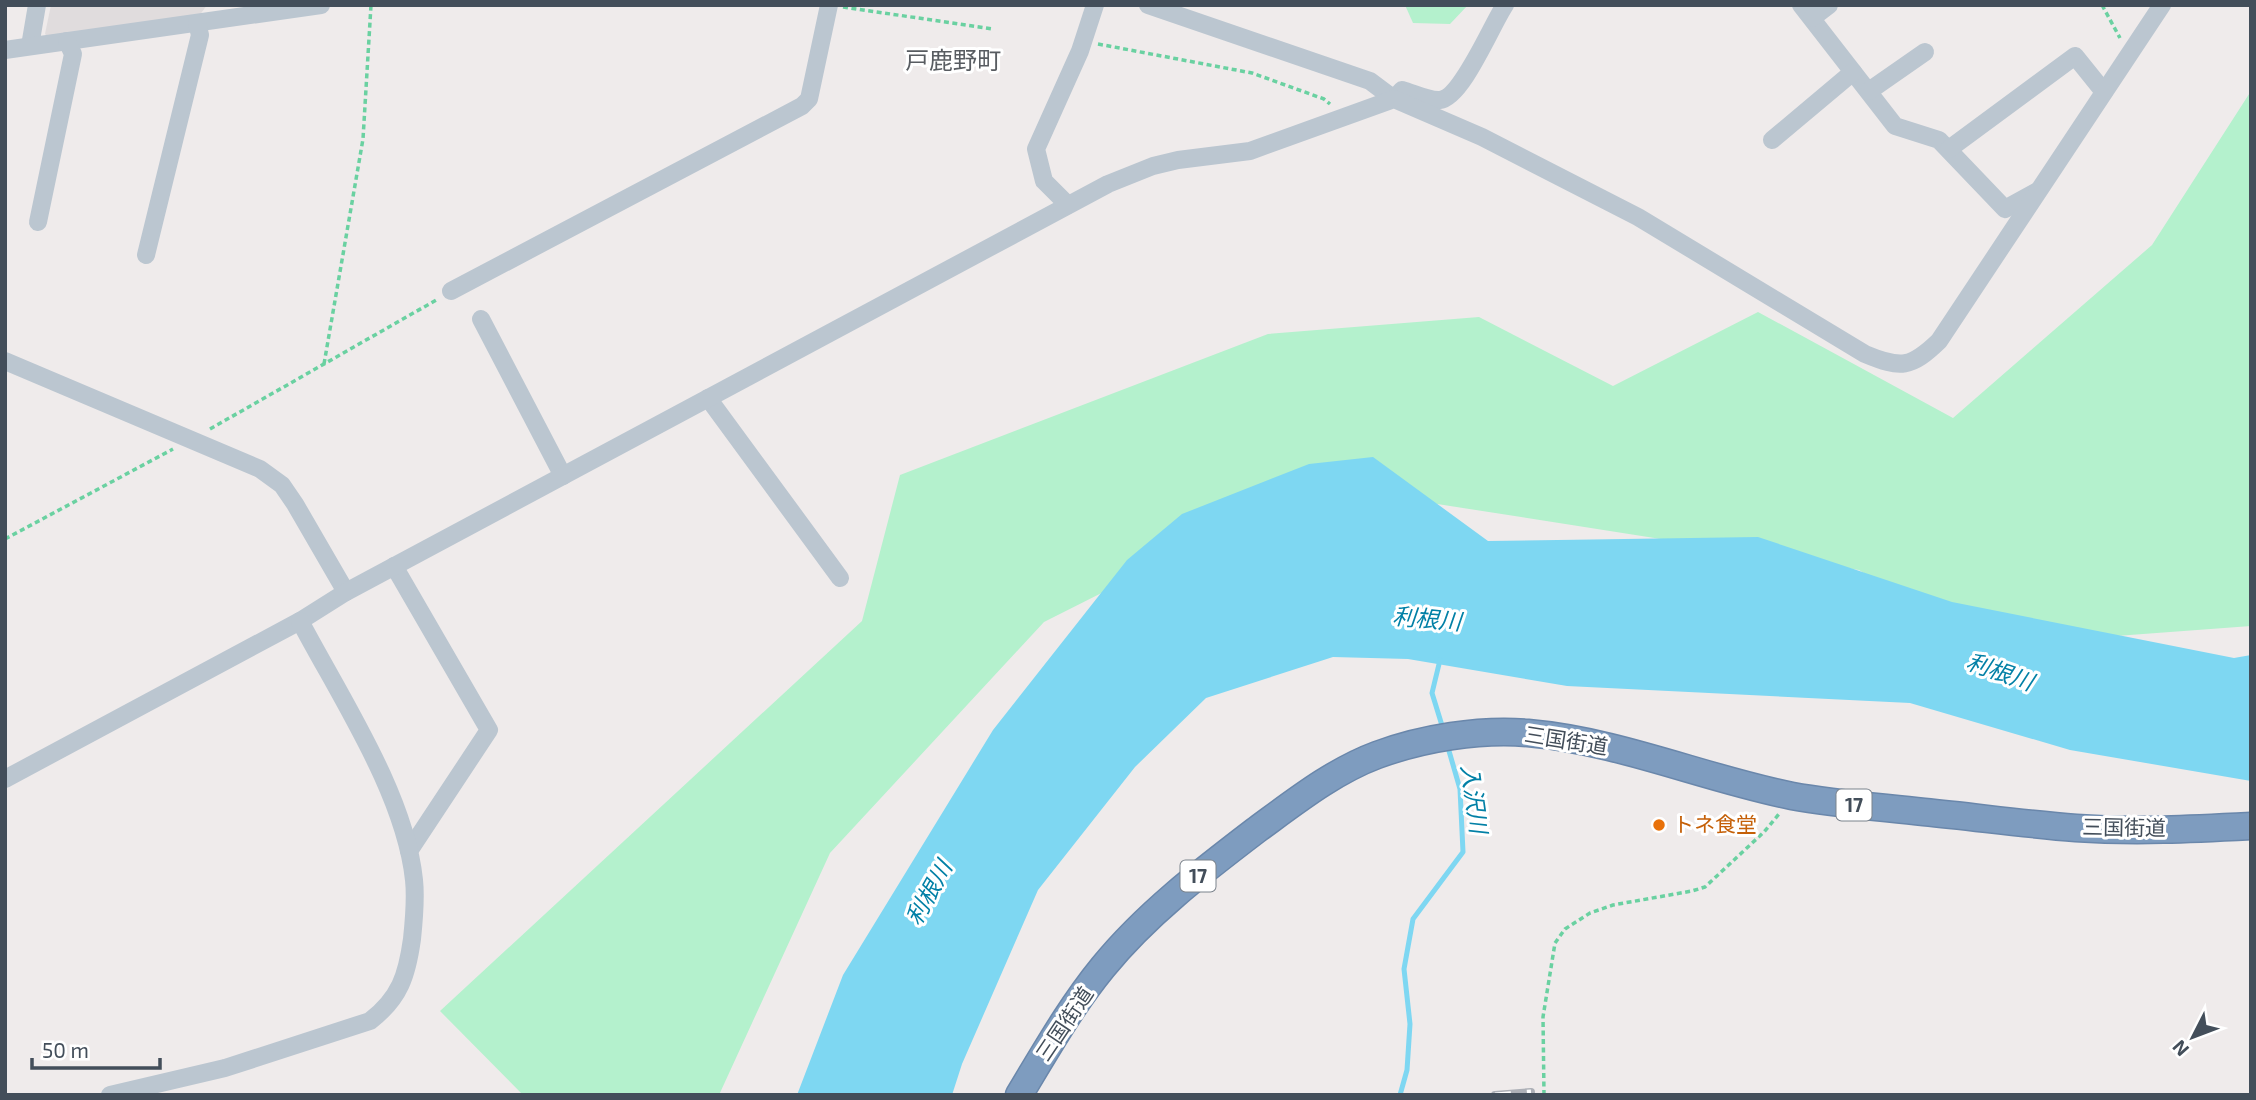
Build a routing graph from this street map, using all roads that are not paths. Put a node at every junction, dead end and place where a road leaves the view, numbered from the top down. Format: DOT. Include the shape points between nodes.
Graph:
graph roads {
  1 [pos="37,5"];
  2 [pos="321,5"];
  3 [pos="830,5"];
  4 [pos="1095,5"];
  5 [pos="1148,5"];
  6 [pos="1505,5"];
  7 [pos="1829,5"];
  8 [pos="2162,5"];
  9 [pos="1806,11"];
  10 [pos="197,23"];
  11 [pos="67,41"];
  12 [pos="30,46"];
  13 [pos="5,50"];
  14 [pos="1925,52"];
  15 [pos="1853,72"];
  16 [pos="1869,91"];
  17 [pos="2104,92"];
  18 [pos="1394,99"];
  19 [pos="1772,140"];
  20 [pos="1948,149"];
  21 [pos="2039,191"];
  22 [pos="1068,205"];
  23 [pos="38,222"];
  24 [pos="146,255"];
  25 [pos="452,291"];
  26 [pos="481,319"];
  27 [pos="5,361"];
  28 [pos="708,398"];
  29 [pos="563,476"];
  30 [pos="394,566"];
  31 [pos="840,579"];
  32 [pos="346,592"];
  33 [pos="300,621"];
  34 [pos="5,779"];
  35 [pos="2251,826"];
  36 [pos="409,851"];
  37 [pos="110,1095"];
  38 [pos="1019,1095"];
  1 -- 12 [label="street"];
  2 -- 10 [label="street"];
  3 -- 25 [label="street" via="809,99 802,106"];
  4 -- 22 [label="street" via="1036,149 1044,181"];
  5 -- 18 [label="street" via="1370,81"];
  6 -- 18 [label="street" via="1450,96 1439,100 1402,90"];
  7 -- 9 [label="street"];
  8 -- 17 [label="street"];
  9 -- 15 [label="street"];
  10 -- 11 [label="street"];
  10 -- 24 [label="street" via="200,35"];
  11 -- 12 [label="street"];
  11 -- 23 [label="street" via="73,54"];
  12 -- 13 [label="street"];
  14 -- 16 [label="street"];
  15 -- 16 [label="street"];
  15 -- 19 [label="street"];
  16 -- 20 [label="street" via="1895,126 1939,140"];
  17 -- 20 [label="street" via="2075,56"];
  17 -- 21 [label="street"];
  18 -- 21 [label="street" via="1482,137 1638,217 1865,354 1890,364 1905,365 1921,358 1939,341"];
  18 -- 22 [label="street" via="1250,151 1153,166"];
  20 -- 21 [label="street" via="2005,209"];
  22 -- 28 [label="street"];
  26 -- 29 [label="street"];
  27 -- 32 [label="street" via="260,469 282,485"];
  28 -- 29 [label="street"];
  28 -- 31 [label="street"];
  29 -- 30 [label="street"];
  30 -- 32 [label="street"];
  30 -- 36 [label="street" via="489,730"];
  32 -- 33 [label="street"];
  33 -- 34 [label="street"];
  33 -- 36 [label="street" via="384,778"];
  35 -- 38 [label="highway, 三国街道 / 17" via="2078,828 1850,805 1729,781 1647,756 1527,733 1497,732 1407,745 1349,768 1284,809 1174,896 1103,968"];
  36 -- 37 [label="street" via="414,881 410,959 402,986 382,1012 352,1028 225,1068"];
}
